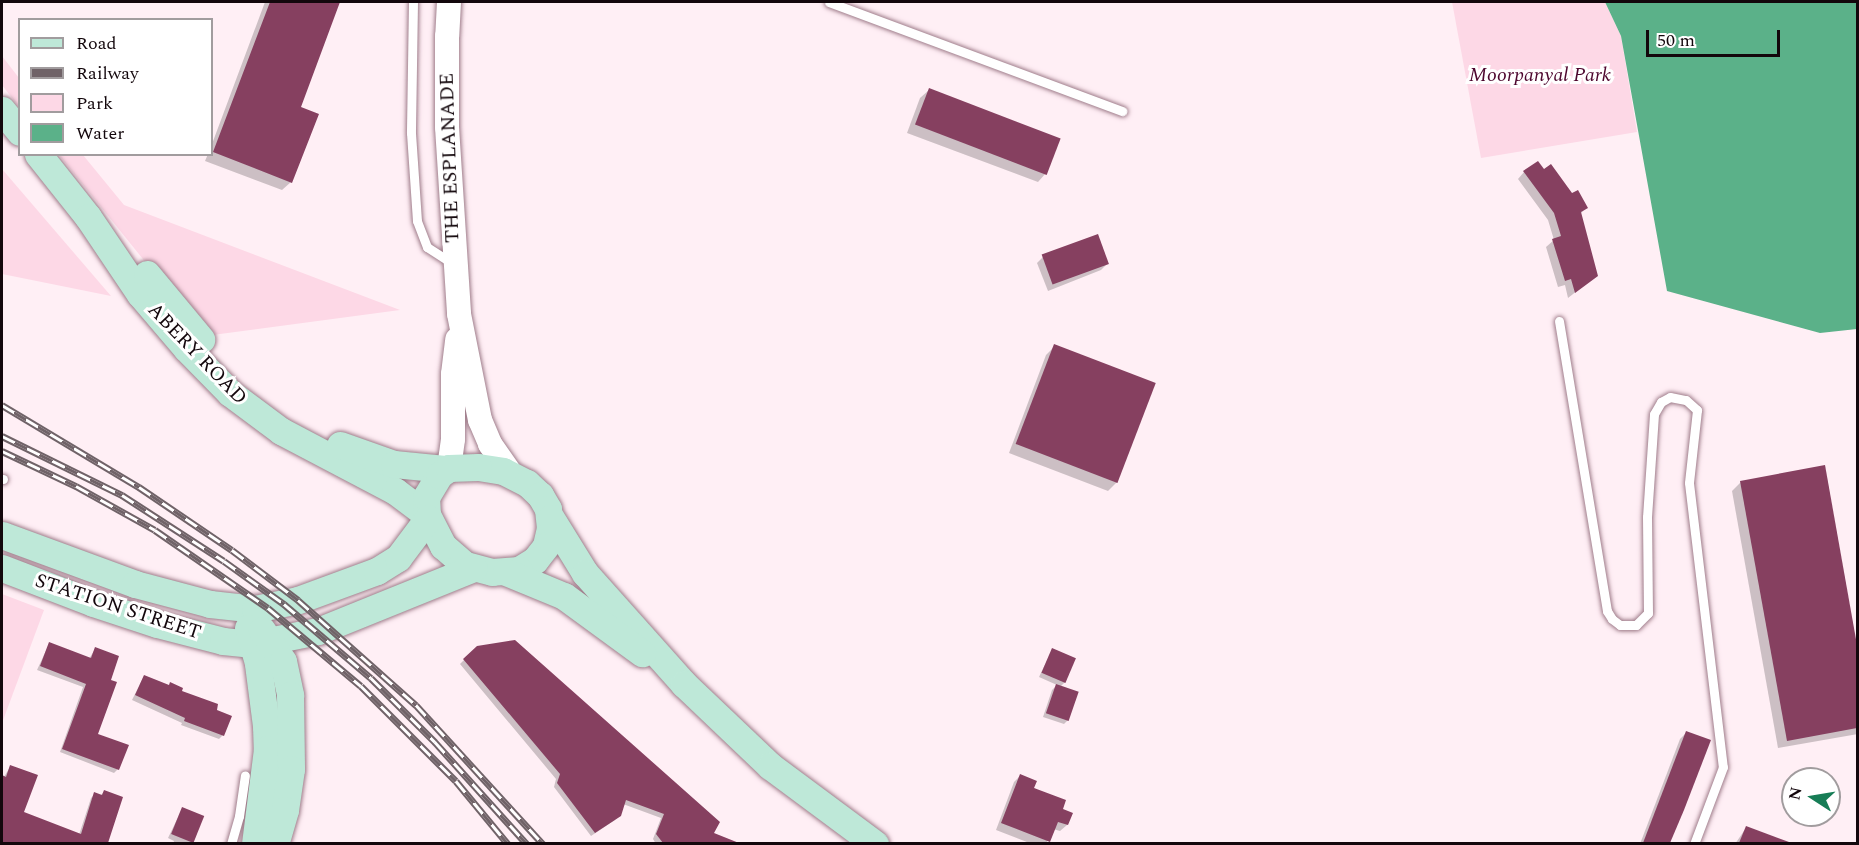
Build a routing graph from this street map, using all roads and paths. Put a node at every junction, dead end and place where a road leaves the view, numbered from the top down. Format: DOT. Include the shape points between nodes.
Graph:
graph roads {
  1 [pos="413,2"];
  2 [pos="449,2"];
  3 [pos="829,2"];
  4 [pos="2,110"];
  5 [pos="1122,111"];
  6 [pos="18,130"];
  7 [pos="40,156"];
  8 [pos="88,217"];
  9 [pos="454,265"];
  10 [pos="459,314"];
  11 [pos="1559,321"];
  12 [pos="447,468"];
  13 [pos="512,476"];
  14 [pos="428,517"];
  15 [pos="551,518"];
  16 [pos="2,535"];
  17 [pos="2,568"];
  18 [pos="474,568"];
  19 [pos="507,572"];
  20 [pos="243,609"];
  21 [pos="263,643"];
  22 [pos="684,684"];
  23 [pos="245,775"];
  24 [pos="231,843"];
  25 [pos="255,843"];
  26 [pos="275,843"];
  27 [pos="875,843"];
  28 [pos="1694,843"];
  1 -- 9 [label="lane" via="411,142 417,221 427,247"];
  2 -- 9 [label="street, THE ESPLANADE" via="447,127"];
  3 -- 5 [label="lane"];
  4 -- 6 [label="main road"];
  7 -- 8 [label="main road, ABERY ROAD"];
  8 -- 12 [label="main road, ABERY ROAD" via="158,286 225,366 283,415 365,456 403,466"];
  8 -- 14 [label="main road, ABERY ROAD" via="140,294 230,393 281,431 395,491"];
  9 -- 10 [label="street, THE ESPLANADE"];
  10 -- 12 [label="street, THE ESPLANADE" via="453,374 453,439"];
  10 -- 13 [label="street, THE ESPLANADE" via="480,420 490,444"];
  11 -- 28 [label="lane" via="1607,612 1620,625 1636,625 1647,613 1647,517 1654,414 1661,402 1670,397 1686,400 1697,410 1689,483 1723,767"];
  12 -- 13 [label="main road" via="486,467"];
  12 -- 14 [label="main road" via="435,478 428,493"];
  13 -- 15 [label="main road" via="540,495"];
  14 -- 18 [label="main road" via="451,555"];
  14 -- 20 [label="main road, STATION STREET" via="398,558 377,571 291,602"];
  15 -- 19 [label="main road" via="542,552 528,565"];
  15 -- 22 [label="main road" via="585,573"];
  16 -- 20 [label="main road, STATION STREET" via="135,584"];
  17 -- 21 [label="main road, STATION STREET" via="157,624 223,640"];
  18 -- 19 [label="main road"];
  18 -- 21 [label="main road, STATION STREET" via="318,631"];
  19 -- 22 [label="main road" via="564,596"];
  20 -- 21 [label="main road"];
  21 -- 25 [label="main road" via="267,749"];
  21 -- 26 [label="main road" via="287,674 292,738 285,810"];
  22 -- 27 [label="main road" via="771,766"];
  23 -- 24 [label="lane"];
}
